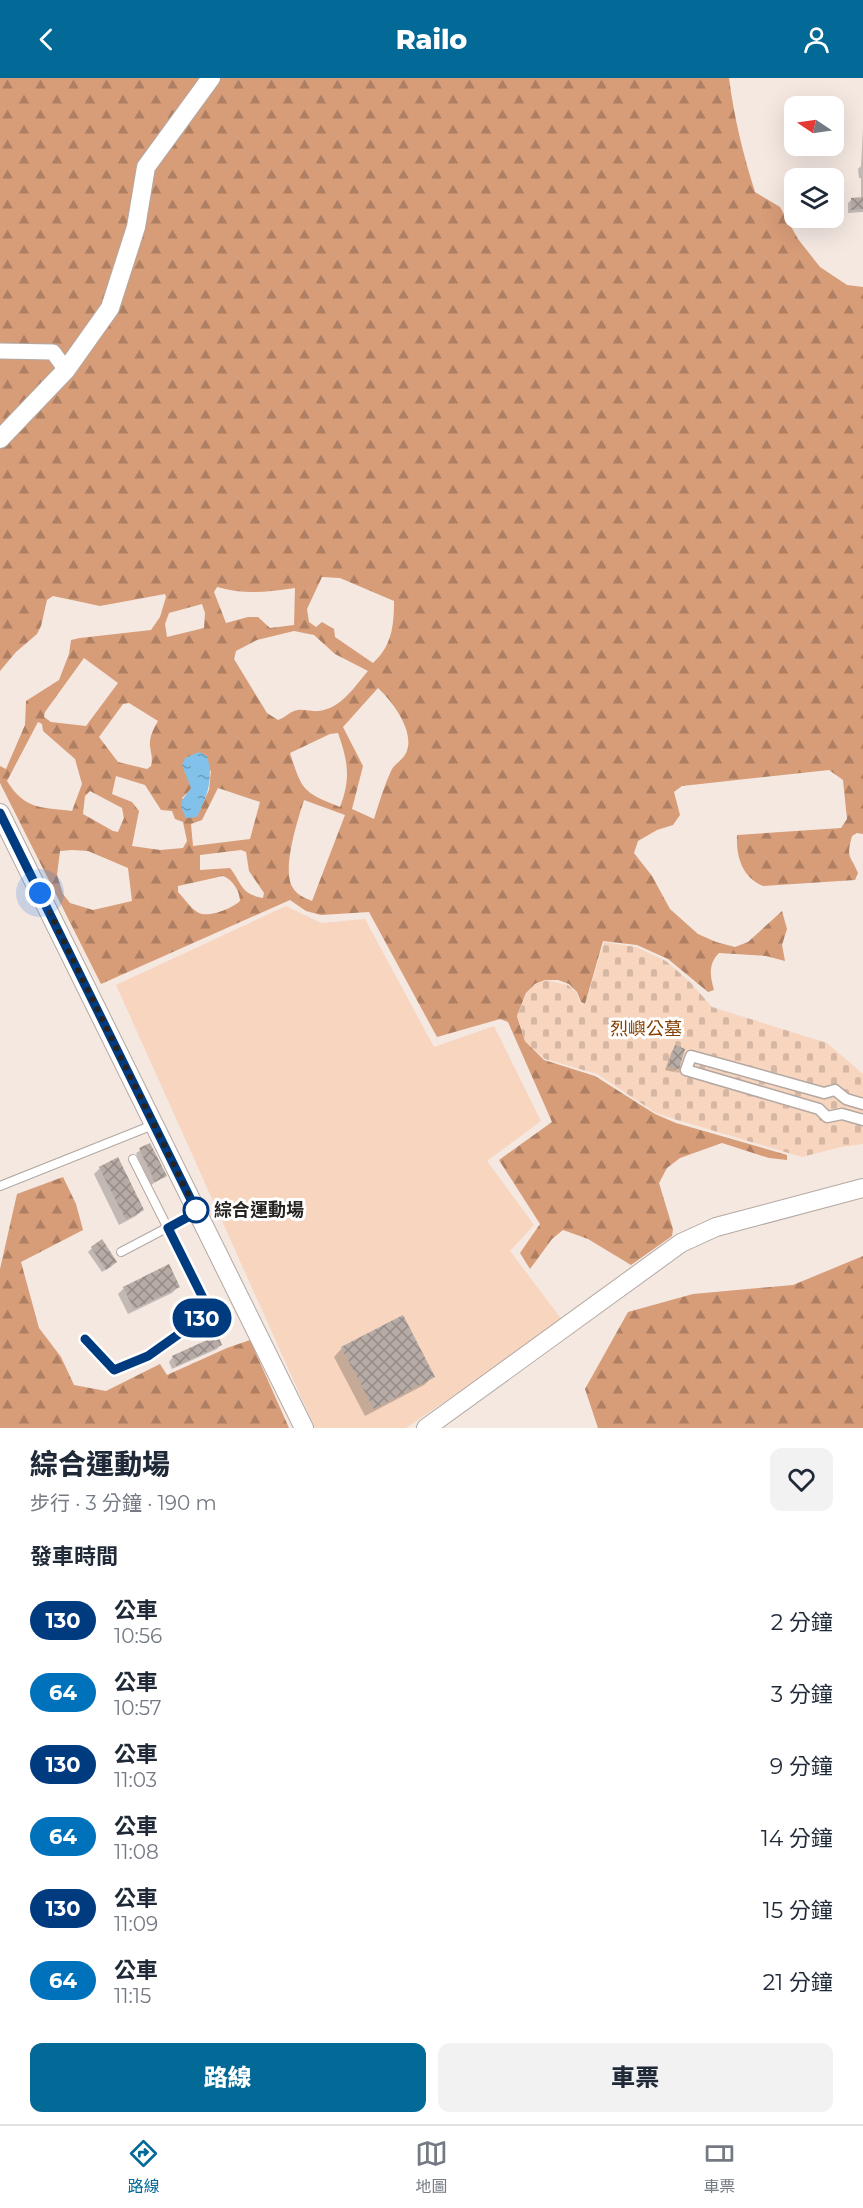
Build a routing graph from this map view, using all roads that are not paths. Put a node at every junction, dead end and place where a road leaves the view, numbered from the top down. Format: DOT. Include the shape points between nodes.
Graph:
graph roads {
  1 [pos="210,78"];
  2 [pos="0,351"];
  3 [pos="66,370"];
  4 [pos="0,439"];
  5 [pos="0,813"];
  6 [pos="863,1104"];
  7 [pos="863,1120"];
  8 [pos="154,1124"];
  9 [pos="133,1159"];
  10 [pos="0,1186"];
  11 [pos="863,1188"];
  12 [pos="197,1212"];
  13 [pos="168,1228"];
  14 [pos="121,1252"];
  15 [pos="85,1339"];
  16 [pos="304,1428"];
  17 [pos="426,1428"];
  1 -- 3 [label="street" via="146,167 136,227 110,308"];
  2 -- 3 [label="street" via="53,352"];
  3 -- 4 [label="street"];
  5 -- 8 [label="street"];
  6 -- 7 [label="street" via="846,1099 835,1090 824,1093 691,1056 686,1070 819,1109 827,1117 842,1114"];
  8 -- 10 [label="lane"];
  8 -- 12 [label="street"];
  9 -- 13 [label="lane"];
  11 -- 17 [label="street" via="716,1227 681,1243"];
  12 -- 13 [label="lane"];
  12 -- 16 [label="street"];
  13 -- 14 [label="lane"];
  13 -- 15 [label="lane" via="210,1312 148,1356 114,1370"];
}
